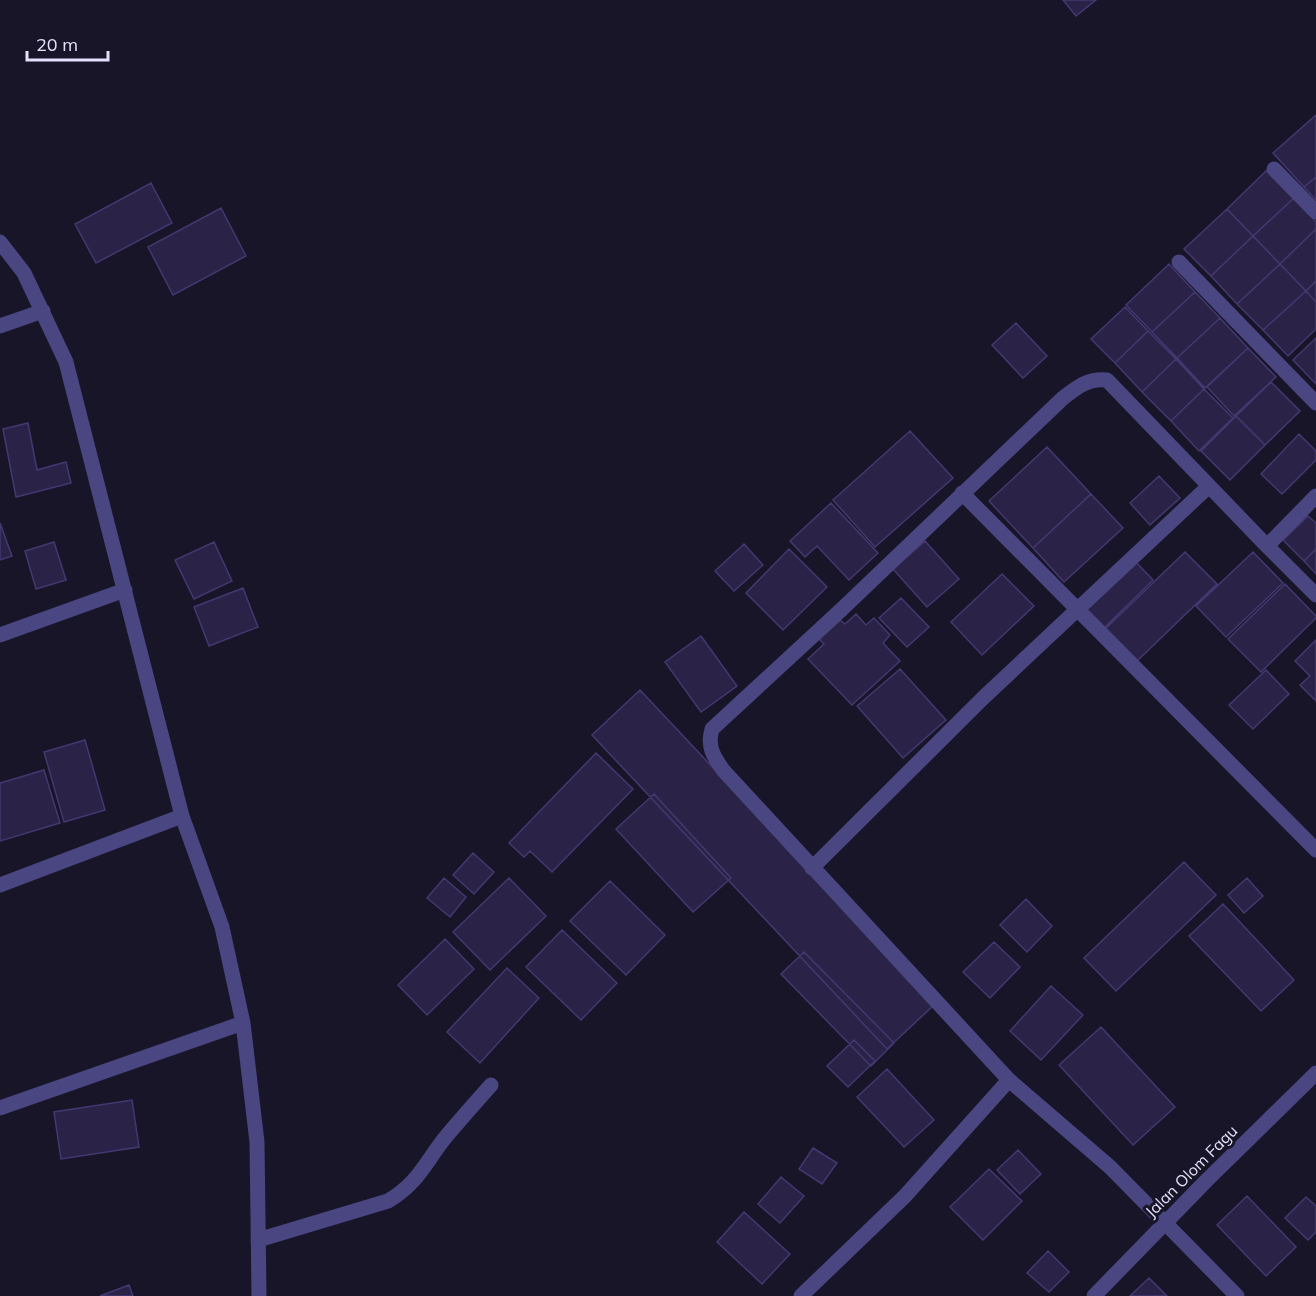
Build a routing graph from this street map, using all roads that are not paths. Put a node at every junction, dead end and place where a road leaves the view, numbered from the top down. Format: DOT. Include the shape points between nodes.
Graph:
graph roads {
  1 [pos="1274,169"];
  2 [pos="1316,212"];
  3 [pos="0,242"];
  4 [pos="1179,262"];
  5 [pos="43,311"];
  6 [pos="0,326"];
  7 [pos="1316,403"];
  8 [pos="1209,486"];
  9 [pos="962,493"];
  10 [pos="1316,496"];
  11 [pos="1266,546"];
  12 [pos="126,590"];
  13 [pos="1316,595"];
  14 [pos="1077,609"];
  15 [pos="0,635"];
  16 [pos="182,816"];
  17 [pos="1316,850"];
  18 [pos="812,868"];
  19 [pos="0,885"];
  20 [pos="243,1023"];
  21 [pos="1316,1073"];
  22 [pos="1009,1080"];
  23 [pos="490,1085"];
  24 [pos="0,1108"];
  25 [pos="1165,1222"];
  26 [pos="258,1240"];
  27 [pos="259,1296"];
  28 [pos="801,1296"];
  29 [pos="1094,1296"];
  30 [pos="1237,1296"];
  1 -- 2 [label="street"];
  3 -- 5 [label="street" via="24,273"];
  4 -- 7 [label="street"];
  5 -- 6 [label="street"];
  5 -- 12 [label="street" via="66,362"];
  8 -- 9 [label="street" via="1107,380 1098,379 1085,382 1063,398"];
  8 -- 11 [label="street"];
  8 -- 14 [label="street"];
  9 -- 14 [label="street"];
  9 -- 18 [label="street" via="712,729 710,745 723,770"];
  10 -- 11 [label="street"];
  11 -- 13 [label="street"];
  12 -- 15 [label="street"];
  12 -- 16 [label="street"];
  14 -- 17 [label="street"];
  14 -- 18 [label="street"];
  16 -- 19 [label="street"];
  16 -- 20 [label="street" via="222,927"];
  18 -- 22 [label="street"];
  20 -- 24 [label="street"];
  20 -- 26 [label="street" via="257,1142"];
  21 -- 25 [label="street, Jalan Olom Fagu"];
  22 -- 25 [label="street" via="1110,1167"];
  22 -- 28 [label="street" via="905,1196"];
  23 -- 26 [label="street" via="402,1193 388,1201"];
  25 -- 29 [label="street, Jalan Olom Fagu"];
  25 -- 30 [label="street"];
  26 -- 27 [label="street"];
}
